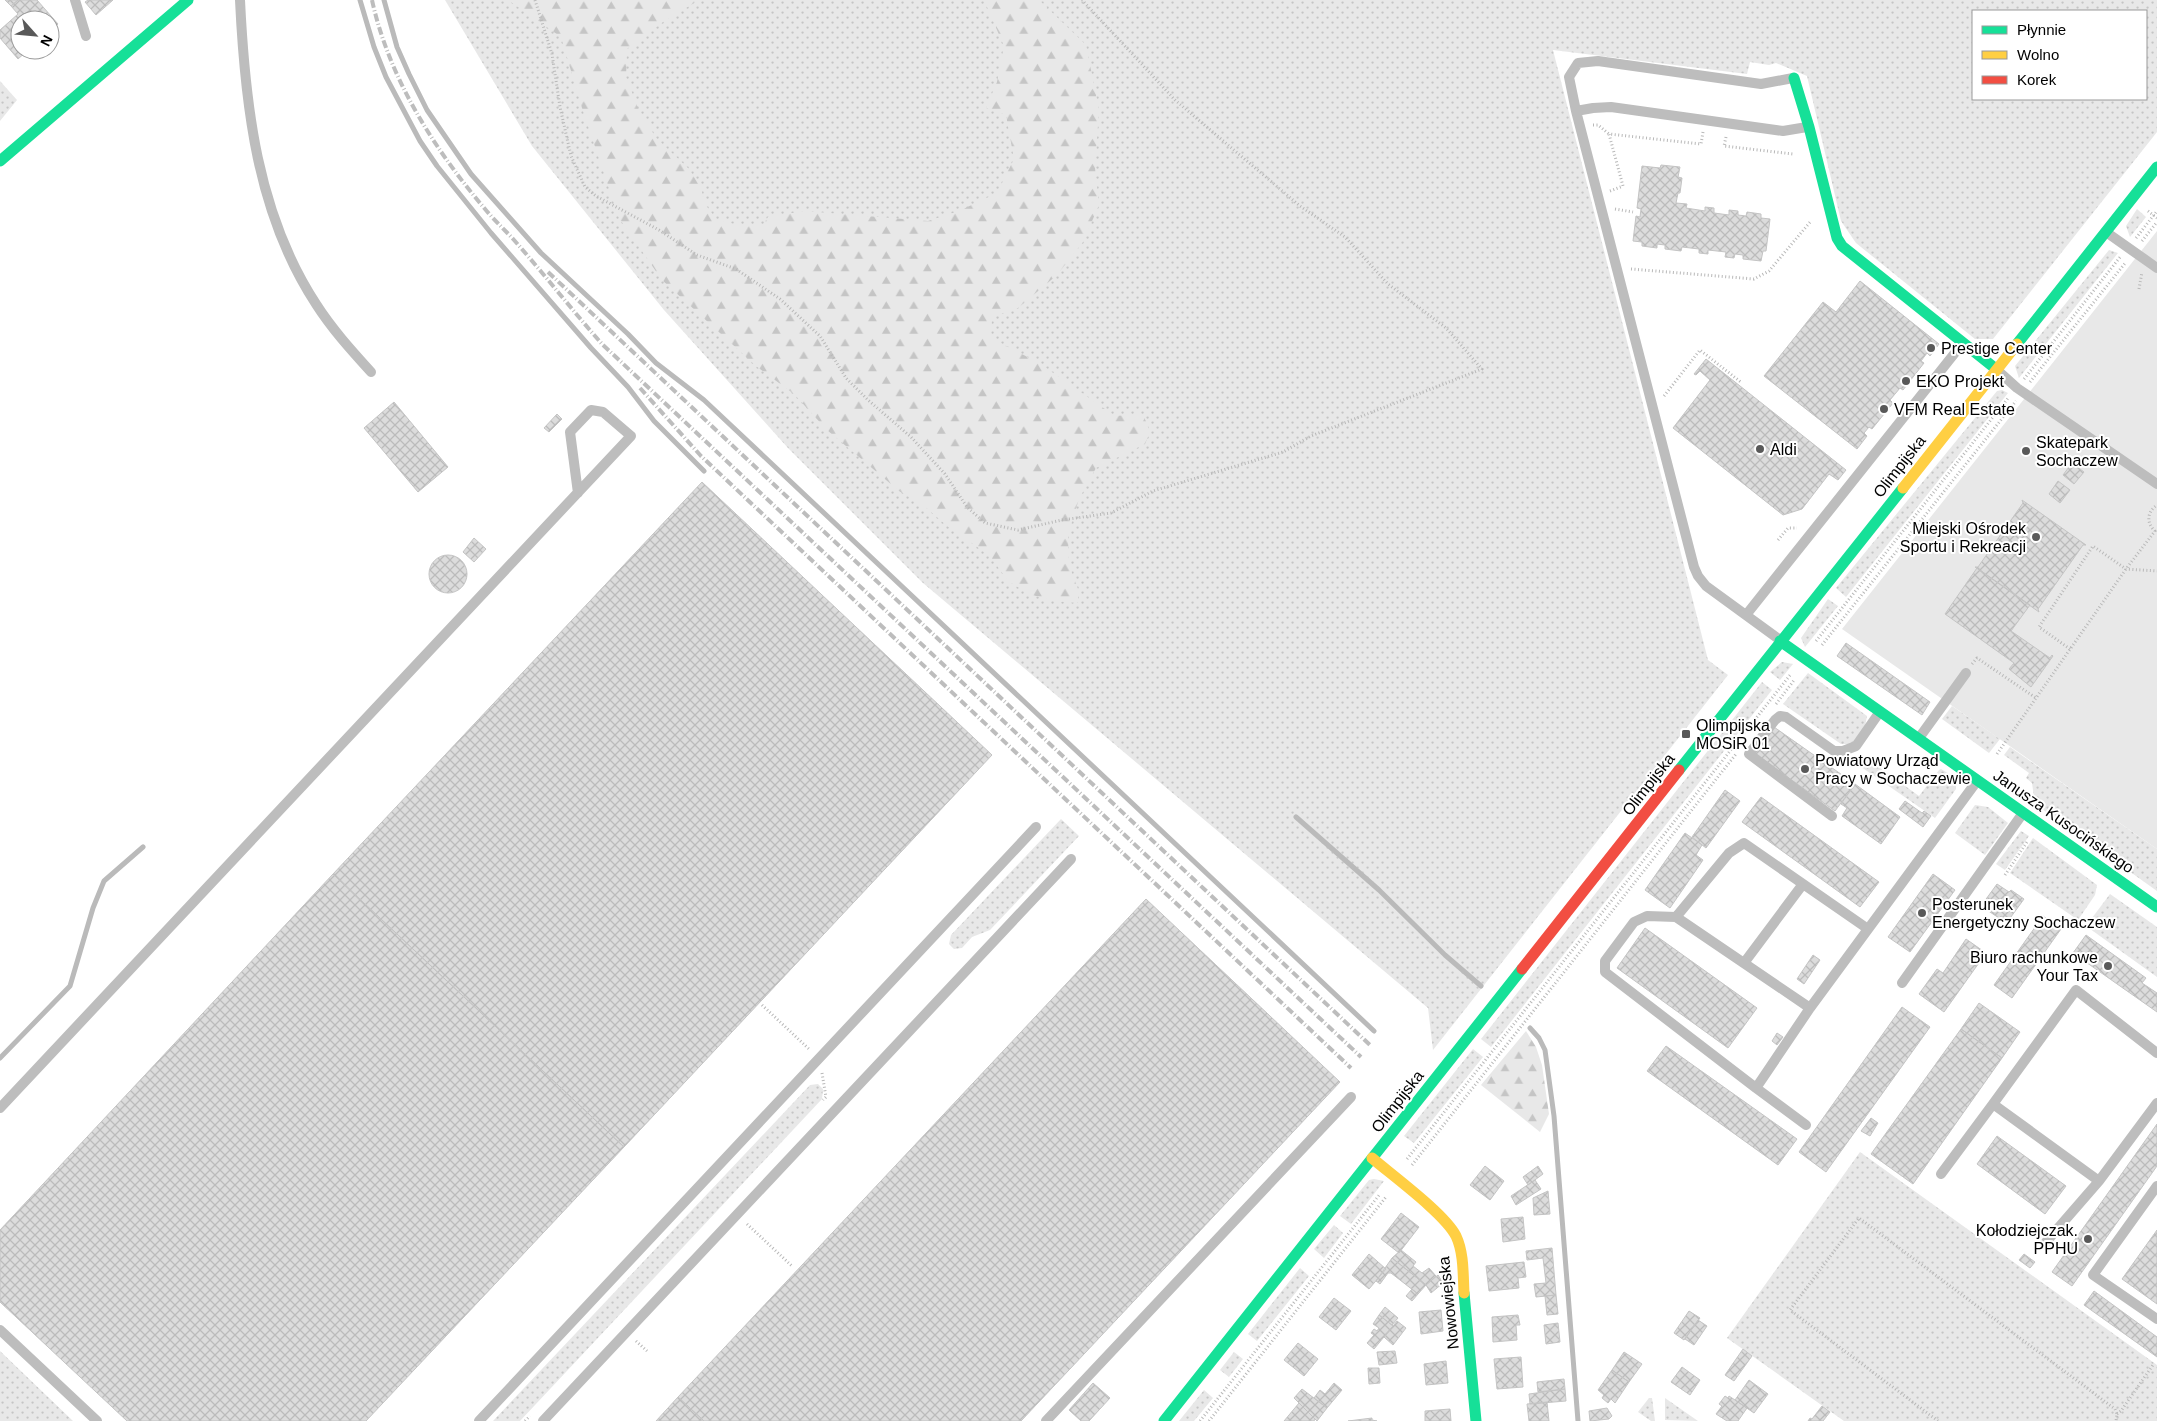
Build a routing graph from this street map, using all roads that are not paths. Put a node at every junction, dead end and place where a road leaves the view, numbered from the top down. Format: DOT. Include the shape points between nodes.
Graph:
graph roads {
  1 [pos="75,0"];
  2 [pos="188,0"];
  3 [pos="240,0"];
  4 [pos="86,36"];
  5 [pos="1794,78"];
  6 [pos="1576,111"];
  7 [pos="1809,127"];
  8 [pos="0,161"];
  9 [pos="2157,167"];
  10 [pos="2106,231"];
  11 [pos="2157,268"];
  12 [pos="1963,342"];
  13 [pos="1996,369"];
  14 [pos="371,372"];
  15 [pos="2157,484"];
  16 [pos="578,493"];
  17 [pos="1746,615"];
  18 [pos="1780,641"];
  19 [pos="1966,673"];
  20 [pos="1880,712"];
  21 [pos="1918,739"];
  22 [pos="1978,780"];
  23 [pos="2024,812"];
  24 [pos="1832,816"];
  25 [pos="1036,827"];
  26 [pos="1071,859"];
  27 [pos="1803,884"];
  28 [pos="2157,907"];
  29 [pos="1676,917"];
  30 [pos="1868,929"];
  31 [pos="1744,963"];
  32 [pos="1902,983"];
  33 [pos="1810,1008"];
  34 [pos="2157,1053"];
  35 [pos="1756,1088"];
  36 [pos="1350,1097"];
  37 [pos="2157,1103"];
  38 [pos="1993,1104"];
  39 [pos="0,1108"];
  40 [pos="1806,1125"];
  41 [pos="1372,1158"];
  42 [pos="1941,1174"];
  43 [pos="2099,1181"];
  44 [pos="2157,1186"];
  45 [pos="2046,1242"];
  46 [pos="2157,1319"];
  47 [pos="0,1330"];
  48 [pos="97,1421"];
  49 [pos="479,1421"];
  50 [pos="544,1421"];
  51 [pos="1046,1421"];
  52 [pos="1164,1421"];
  53 [pos="1476,1421"];
  1 -- 4 [label="lane"];
  2 -- 8 [label="street"];
  3 -- 14 [label="lane" via="255,149 275,221 315,303"];
  5 -- 6 [label="lane" via="1761,84 1598,61 1578,63 1569,77"];
  5 -- 7 [label="street"];
  6 -- 7 [label="lane" via="1611,107 1783,131"];
  6 -- 17 [label="lane" via="1694,567 1706,586"];
  7 -- 12 [label="street" via="1837,238 1842,246"];
  9 -- 10 [label="street, Olimpijska"];
  10 -- 11 [label="lane"];
  10 -- 13 [label="street, Olimpijska"];
  12 -- 13 [label="street"];
  12 -- 17 [label="lane"];
  13 -- 15 [label="lane" via="2020,390"];
  13 -- 18 [label="street, Olimpijska"];
  16 -- 16 [label="lane" via="631,436 603,412 591,410 570,432"];
  16 -- 39 [label="lane"];
  17 -- 18 [label="lane"];
  18 -- 20 [label="street, Janusza Kusocińskiego"];
  18 -- 41 [label="street, Olimpijska"];
  19 -- 21 [label="lane"];
  20 -- 21 [label="street, Janusza Kusocińskiego"];
  20 -- 24 [label="lane" via="1850,750 1834,750 1780,716 1748,754"];
  21 -- 22 [label="street, Janusza Kusocińskiego"];
  22 -- 23 [label="street, Janusza Kusocińskiego"];
  22 -- 30 [label="lane"];
  23 -- 28 [label="street, Janusza Kusocińskiego"];
  23 -- 32 [label="lane"];
  25 -- 49 [label="lane"];
  26 -- 50 [label="lane"];
  27 -- 29 [label="lane" via="1744,842 1729,853"];
  27 -- 30 [label="lane"];
  27 -- 31 [label="lane"];
  29 -- 31 [label="lane"];
  29 -- 35 [label="lane" via="1647,916 1634,922 1605,961 1605,972"];
  30 -- 33 [label="lane"];
  31 -- 33 [label="lane"];
  33 -- 35 [label="lane"];
  34 -- 38 [label="lane" via="2076,990"];
  35 -- 40 [label="lane"];
  36 -- 51 [label="lane"];
  37 -- 43 [label="lane"];
  38 -- 42 [label="lane"];
  38 -- 43 [label="lane"];
  41 -- 52 [label="street, Olimpijska"];
  41 -- 53 [label="street, Nowowiejska" via="1447,1223 1456,1237 1461,1255"];
  43 -- 45 [label="lane"];
  44 -- 46 [label="lane" via="2093,1275"];
  47 -- 48 [label="lane"];
}
